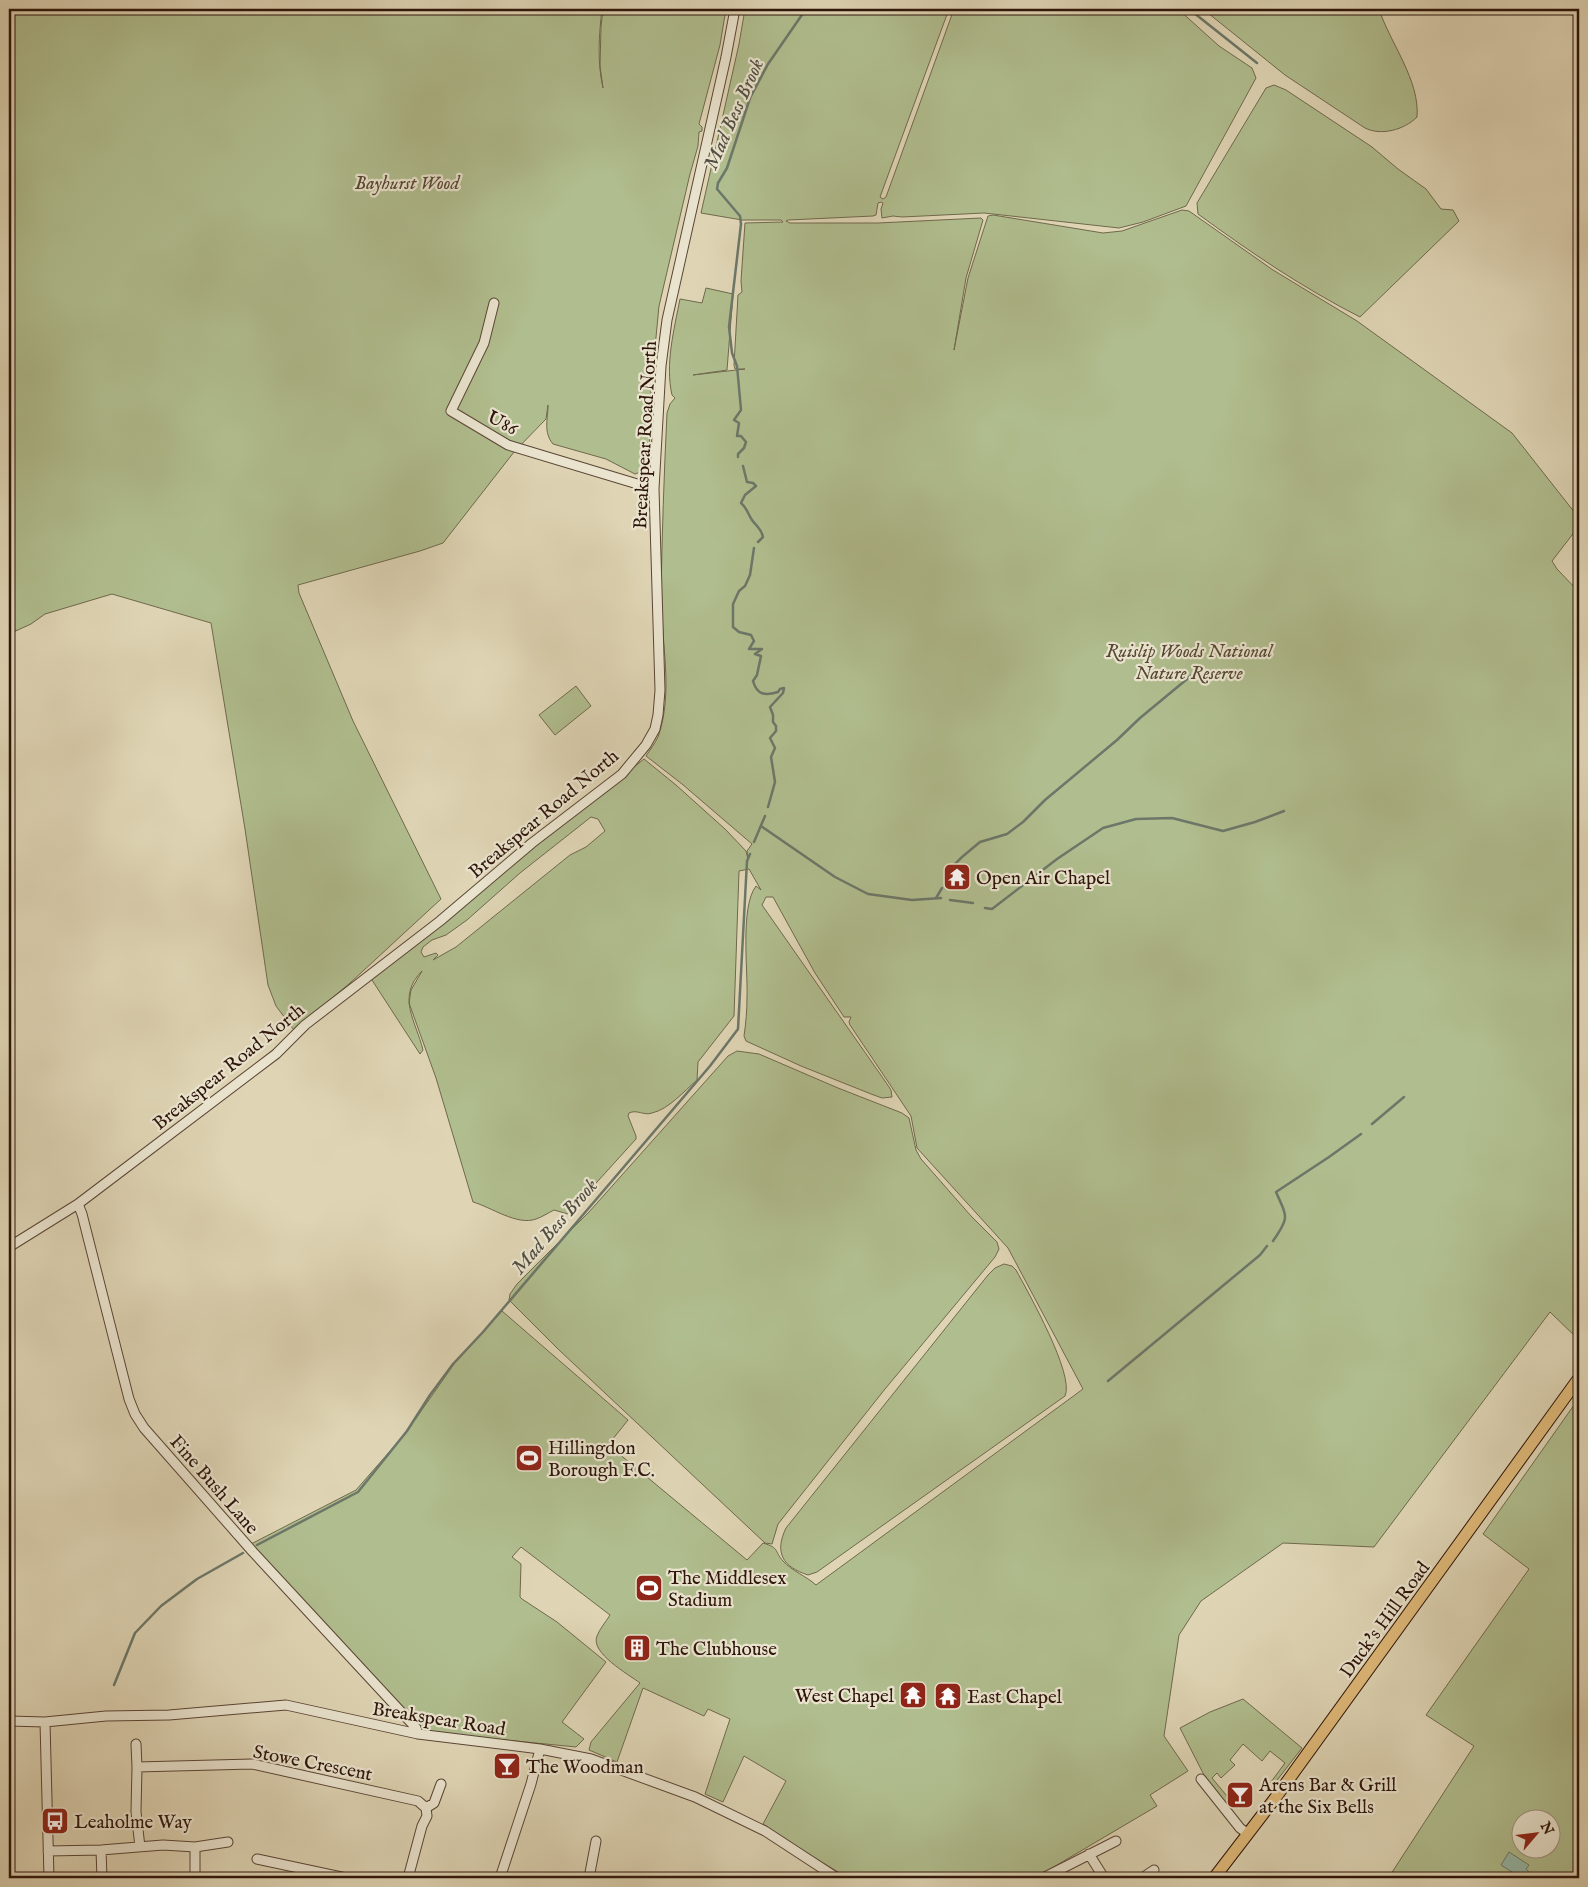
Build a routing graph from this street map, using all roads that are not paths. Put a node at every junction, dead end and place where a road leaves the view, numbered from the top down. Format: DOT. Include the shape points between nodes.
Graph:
graph roads {
  1 [pos="735,9"];
  2 [pos="494,303"];
  3 [pos="654,489"];
  4 [pos="78,1204"];
  5 [pos="9,1247"];
  6 [pos="1579,1378"];
  7 [pos="9,1721"];
  8 [pos="45,1722"];
  9 [pos="418,1734"];
  10 [pos="136,1744"];
  11 [pos="540,1749"];
  12 [pos="137,1767"];
  13 [pos="1201,1779"];
  14 [pos="441,1784"];
  15 [pos="426,1808"];
  16 [pos="1248,1834"];
  17 [pos="596,1841"];
  18 [pos="1116,1841"];
  19 [pos="228,1842"];
  20 [pos="140,1847"];
  21 [pos="194,1847"];
  22 [pos="101,1850"];
  23 [pos="48,1851"];
  24 [pos="1089,1854"];
  25 [pos="257,1859"];
  26 [pos="1154,1870"];
  27 [pos="48,1878"];
  28 [pos="102,1878"];
  29 [pos="195,1878"];
  30 [pos="346,1878"];
  31 [pos="408,1878"];
  32 [pos="500,1878"];
  33 [pos="589,1878"];
  34 [pos="837,1878"];
  35 [pos="1043,1878"];
  36 [pos="1104,1878"];
  37 [pos="1142,1878"];
  38 [pos="1214,1878"];
  1 -- 3 [label="street, Breakspear Road North" via="667,320"];
  2 -- 3 [label="street, U86" via="484,343 451,411 508,445"];
  3 -- 4 [label="street, Breakspear Road North" via="660,690 656,724 646,745 622,774 306,1025 276,1054"];
  4 -- 5 [label="street, Breakspear Road North"];
  4 -- 9 [label="street, Fine Bush Lane" via="135,1414 246,1545 416,1728"];
  6 -- 16 [label="main road, Duck's Hill Road"];
  7 -- 8 [label="street, Breakspear Road"];
  8 -- 9 [label="street, Breakspear Road" via="286,1705"];
  8 -- 23 [label="street"];
  9 -- 11 [label="street, Breakspear Road"];
  10 -- 12 [label="street"];
  11 -- 32 [label="street" via="529,1793"];
  11 -- 34 [label="street, Breakspear Road" via="591,1759 695,1797 765,1831"];
  12 -- 15 [label="street, Stowe Crescent" via="253,1764 418,1801"];
  12 -- 20 [label="street" via="136,1812"];
  13 -- 16 [label="street"];
  14 -- 15 [label="street" via="434,1803"];
  15 -- 31 [label="street" via="427,1816"];
  16 -- 38 [label="main road, Duck's Hill Road"];
  17 -- 33 [label="street"];
  18 -- 24 [label="street"];
  19 -- 21 [label="street"];
  20 -- 21 [label="street"];
  20 -- 22 [label="street"];
  21 -- 29 [label="street"];
  22 -- 23 [label="street"];
  22 -- 28 [label="street"];
  23 -- 27 [label="street"];
  24 -- 35 [label="street"];
  24 -- 36 [label="street"];
  25 -- 30 [label="street"];
  26 -- 37 [label="street"];
}
